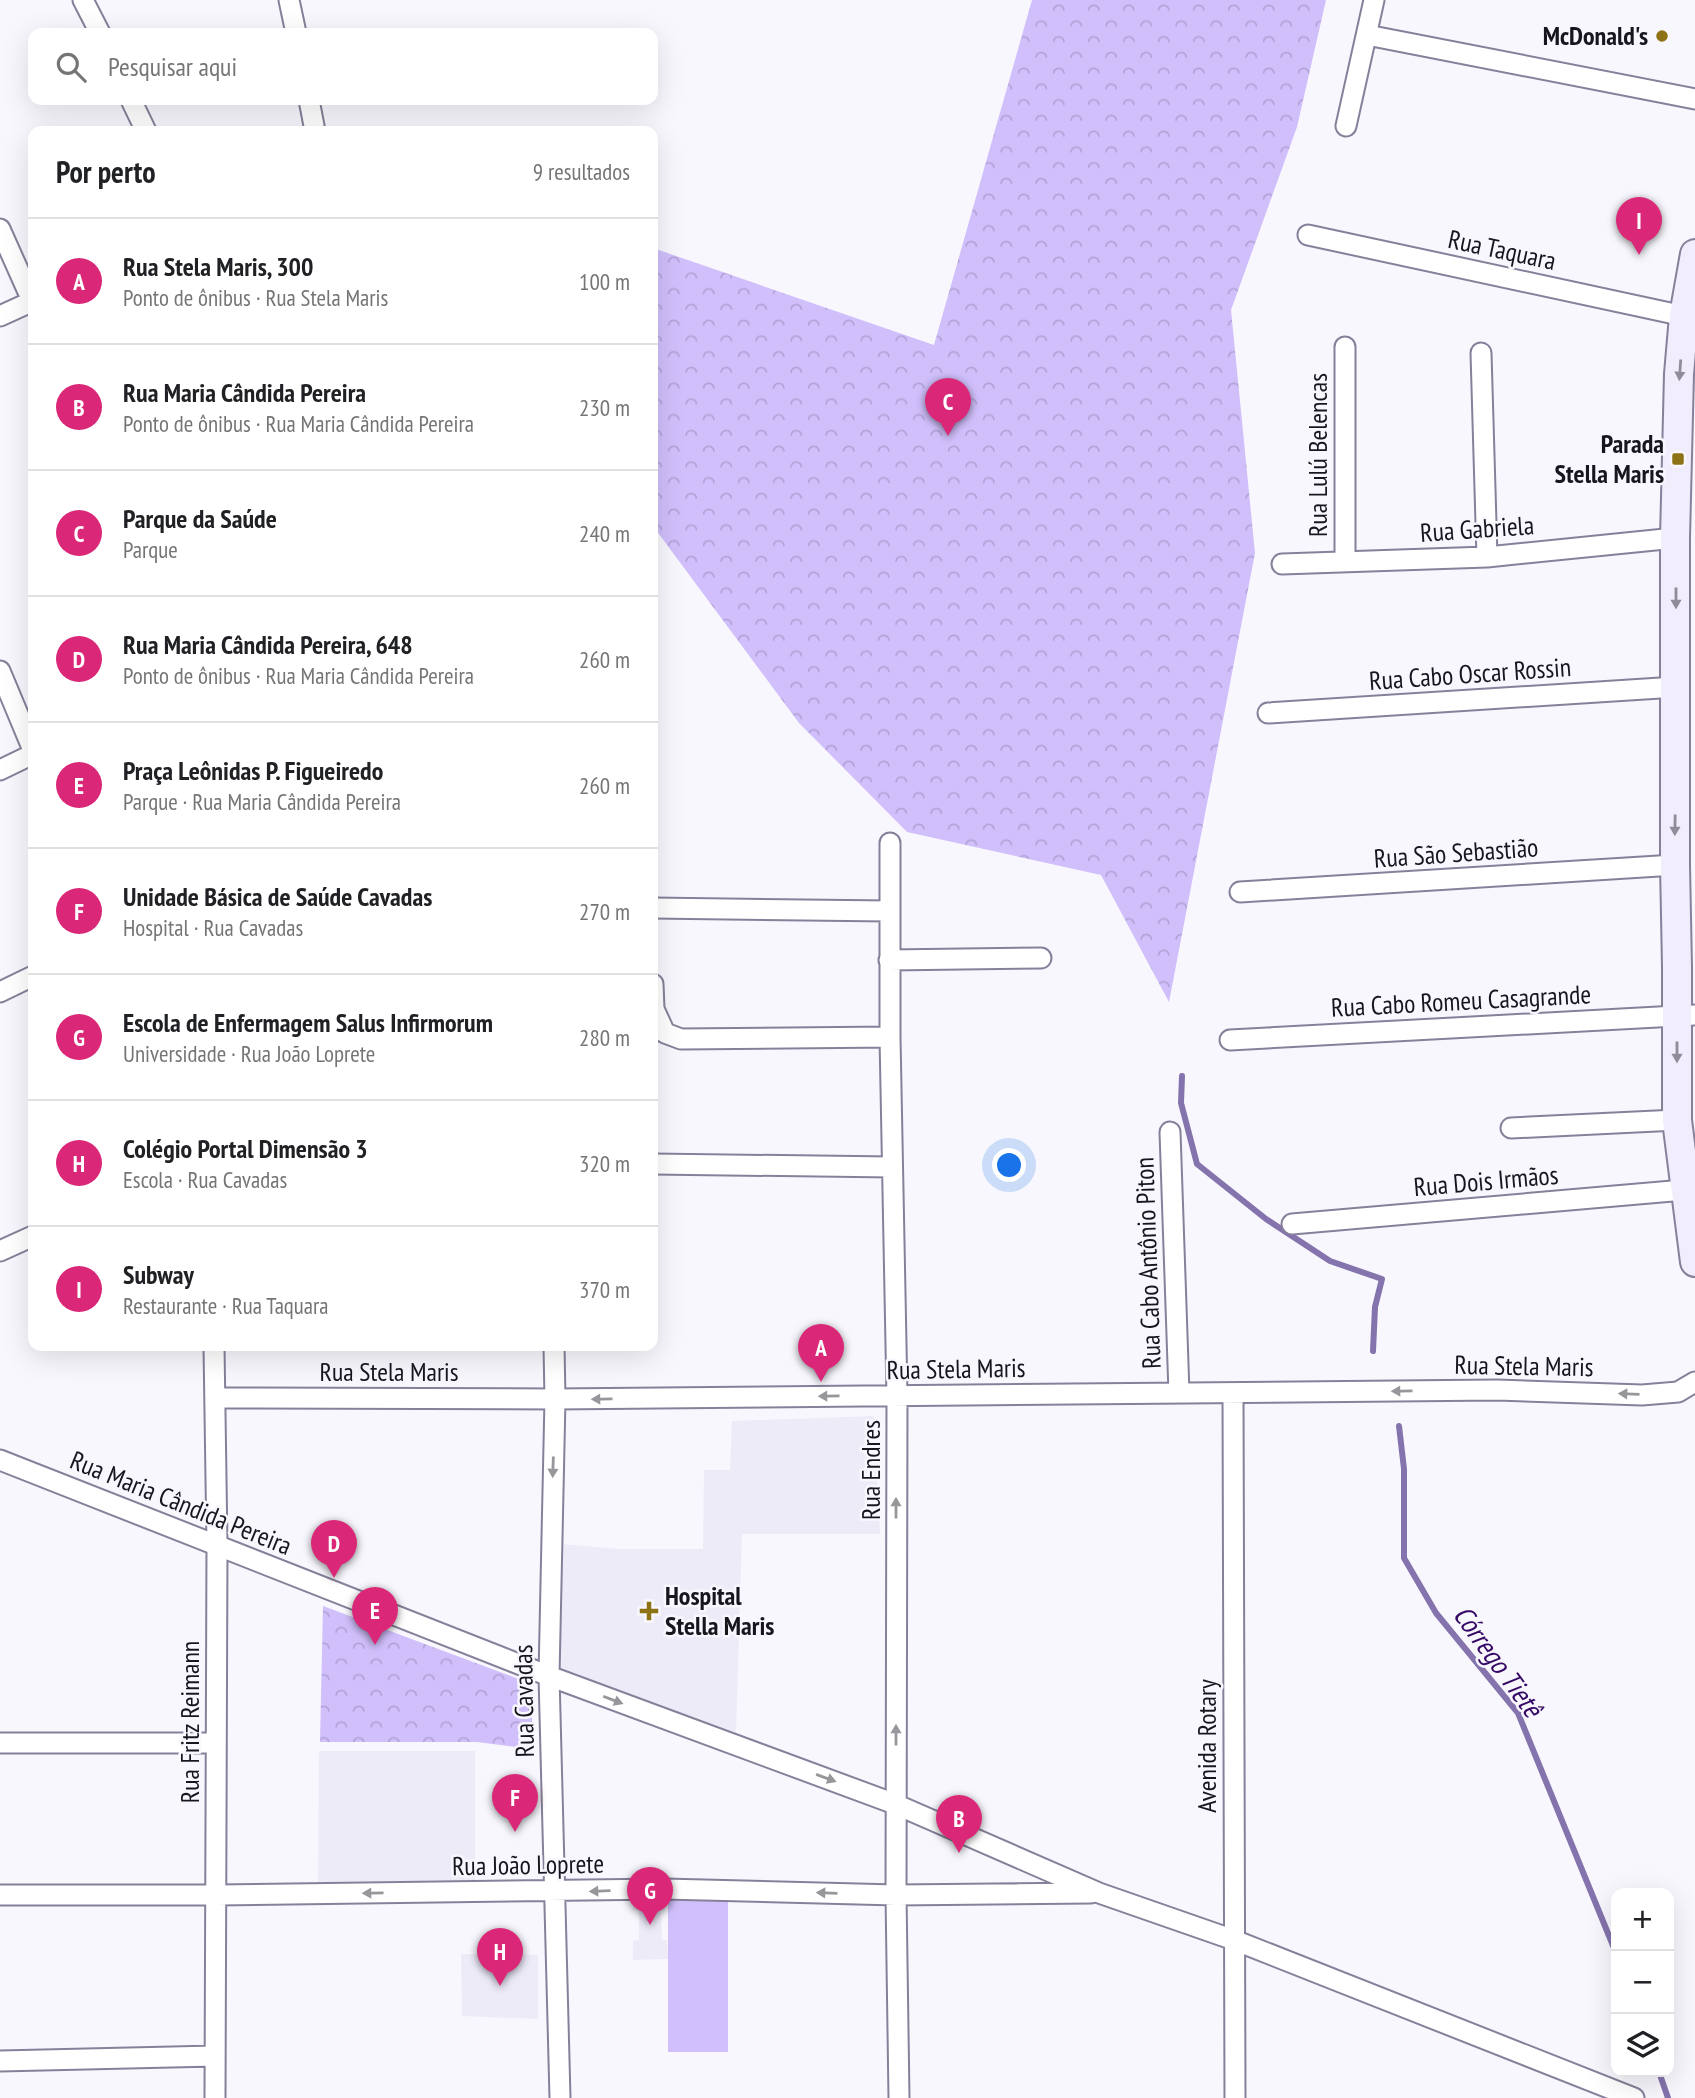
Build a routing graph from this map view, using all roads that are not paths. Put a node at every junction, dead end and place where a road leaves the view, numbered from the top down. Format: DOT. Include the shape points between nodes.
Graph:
graph roads {
  1 [pos="83,0"];
  2 [pos="289,0"];
  3 [pos="1374,0"];
  4 [pos="97,28"];
  5 [pos="295,28"];
  6 [pos="1367,34"];
  7 [pos="1695,99"];
  8 [pos="133,105"];
  9 [pos="310,105"];
  10 [pos="144,126"];
  11 [pos="314,126"];
  12 [pos="1346,126"];
  13 [pos="0,229"];
  14 [pos="1308,234"];
  15 [pos="1695,254"];
  16 [pos="28,291"];
  17 [pos="28,304"];
  18 [pos="0,316"];
  19 [pos="1684,316"];
  20 [pos="1345,347"];
  21 [pos="1481,353"];
  22 [pos="1675,538"];
  23 [pos="1487,556"];
  24 [pos="1345,562"];
  25 [pos="1282,564"];
  26 [pos="0,671"];
  27 [pos="1676,687"];
  28 [pos="1268,713"];
  29 [pos="28,740"];
  30 [pos="28,755"];
  31 [pos="0,770"];
  32 [pos="890,843"];
  33 [pos="1675,865"];
  34 [pos="1240,892"];
  35 [pos="658,908"];
  36 [pos="889,911"];
  37 [pos="1041,958"];
  38 [pos="889,960"];
  39 [pos="28,978"];
  40 [pos="0,992"];
  41 [pos="1686,1015"];
  42 [pos="658,1017"];
  43 [pos="890,1037"];
  44 [pos="1230,1040"];
  45 [pos="1677,1120"];
  46 [pos="1511,1128"];
  47 [pos="1170,1132"];
  48 [pos="658,1164"];
  49 [pos="892,1167"];
  50 [pos="1684,1190"];
  51 [pos="1292,1224"];
  52 [pos="28,1238"];
  53 [pos="0,1251"];
  54 [pos="1695,1262"];
  55 [pos="214,1351"];
  56 [pos="554,1351"];
  57 [pos="1695,1382"];
  58 [pos="1179,1393"];
  59 [pos="1233,1393"];
  60 [pos="897,1396"];
  61 [pos="215,1398"];
  62 [pos="555,1399"];
  63 [pos="0,1440"];
  64 [pos="5,1461"];
  65 [pos="217,1545"];
  66 [pos="549,1676"];
  67 [pos="0,1743"];
  68 [pos="216,1743"];
  69 [pos="895,1804"];
  70 [pos="555,1892"];
  71 [pos="1099,1893"];
  72 [pos="0,1895"];
  73 [pos="216,1895"];
  74 [pos="896,1895"];
  75 [pos="1234,1940"];
  76 [pos="215,2056"];
  77 [pos="0,2061"];
  78 [pos="215,2098"];
  79 [pos="561,2098"];
  80 [pos="899,2098"];
  81 [pos="1235,2098"];
  82 [pos="1634,2098"];
  1 -- 4 [label="street"];
  2 -- 5 [label="street"];
  3 -- 6 [label="street"];
  6 -- 7 [label="street"];
  6 -- 12 [label="street"];
  8 -- 10 [label="street"];
  9 -- 11 [label="street"];
  13 -- 16 [label="street"];
  14 -- 19 [label="street, Rua Taquara"];
  15 -- 19 [label="main road"];
  17 -- 18 [label="street"];
  19 -- 22 [label="main road, one-way"];
  20 -- 24 [label="street, Rua Lulú Belencas"];
  21 -- 23 [label="street"];
  22 -- 23 [label="street, Rua Gabriela"];
  22 -- 27 [label="main road, one-way"];
  23 -- 24 [label="street, Rua Gabriela"];
  24 -- 25 [label="street, Rua Gabriela"];
  26 -- 29 [label="street"];
  27 -- 28 [label="street, Rua Cabo Oscar Rossin"];
  27 -- 33 [label="main road, one-way"];
  30 -- 31 [label="street"];
  32 -- 36 [label="street, Rua Endres"];
  33 -- 34 [label="street, Rua São Sebastião"];
  33 -- 41 [label="main road"];
  35 -- 36 [label="street"];
  36 -- 38 [label="street, Rua Endres"];
  37 -- 38 [label="street"];
  38 -- 43 [label="street, Rua Endres"];
  39 -- 40 [label="street"];
  41 -- 44 [label="street, Rua Cabo Romeu Casagrande"];
  41 -- 45 [label="main road, one-way"];
  42 -- 43 [label="street" via="666,1033 681,1039"];
  43 -- 49 [label="street, Rua Endres"];
  45 -- 46 [label="street"];
  45 -- 50 [label="main road"];
  47 -- 58 [label="street, Rua Cabo Antônio Piton"];
  48 -- 49 [label="street"];
  49 -- 60 [label="street, Rua Endres"];
  50 -- 51 [label="street, Rua Dois Irmãos"];
  50 -- 54 [label="main road"];
  52 -- 53 [label="street"];
  55 -- 61 [label="street, Rua Fritz Reimann"];
  56 -- 62 [label="street, Rua Cavadas"];
  57 -- 59 [label="street, Rua Stela Maris, one-way" via="1678,1392 1642,1395 1497,1390"];
  58 -- 59 [label="street, Rua Stela Maris"];
  58 -- 60 [label="street, Rua Stela Maris"];
  59 -- 75 [label="street, Avenida Rotary"];
  60 -- 62 [label="street, Rua Stela Maris, one-way"];
  69 -- 60 [label="street, Rua Endres, one-way"];
  61 -- 62 [label="street, Rua Stela Maris"];
  61 -- 65 [label="street, Rua Fritz Reimann"];
  62 -- 66 [label="street, Rua Cavadas, one-way"];
  63 -- 64 [label="street"];
  64 -- 65 [label="street, Rua Maria Cândida Pereira"];
  65 -- 66 [label="street, Rua Maria Cândida Pereira"];
  65 -- 68 [label="street, Rua Fritz Reimann"];
  66 -- 69 [label="street, Rua Maria Cândida Pereira, one-way"];
  66 -- 70 [label="street, Rua Cavadas"];
  67 -- 68 [label="street"];
  68 -- 73 [label="street, Rua Fritz Reimann"];
  69 -- 71 [label="street, Rua Maria Cândida Pereira"];
  69 -- 74 [label="street, Rua Endres"];
  70 -- 73 [label="street, Rua João Loprete, one-way"];
  74 -- 70 [label="street, Rua João Loprete, one-way" via="664,1889"];
  70 -- 79 [label="street, Rua Cavadas"];
  71 -- 74 [label="street, Rua João Loprete"];
  71 -- 75 [label="street, Rua Maria Cândida Pereira"];
  72 -- 73 [label="street, Rua João Loprete"];
  73 -- 76 [label="street, Rua Fritz Reimann"];
  74 -- 80 [label="street, Rua Endres"];
  75 -- 81 [label="street, Avenida Rotary"];
  75 -- 82 [label="street, Rua Maria Cândida Pereira"];
  76 -- 77 [label="street"];
  76 -- 78 [label="street, Rua Fritz Reimann"];
}
